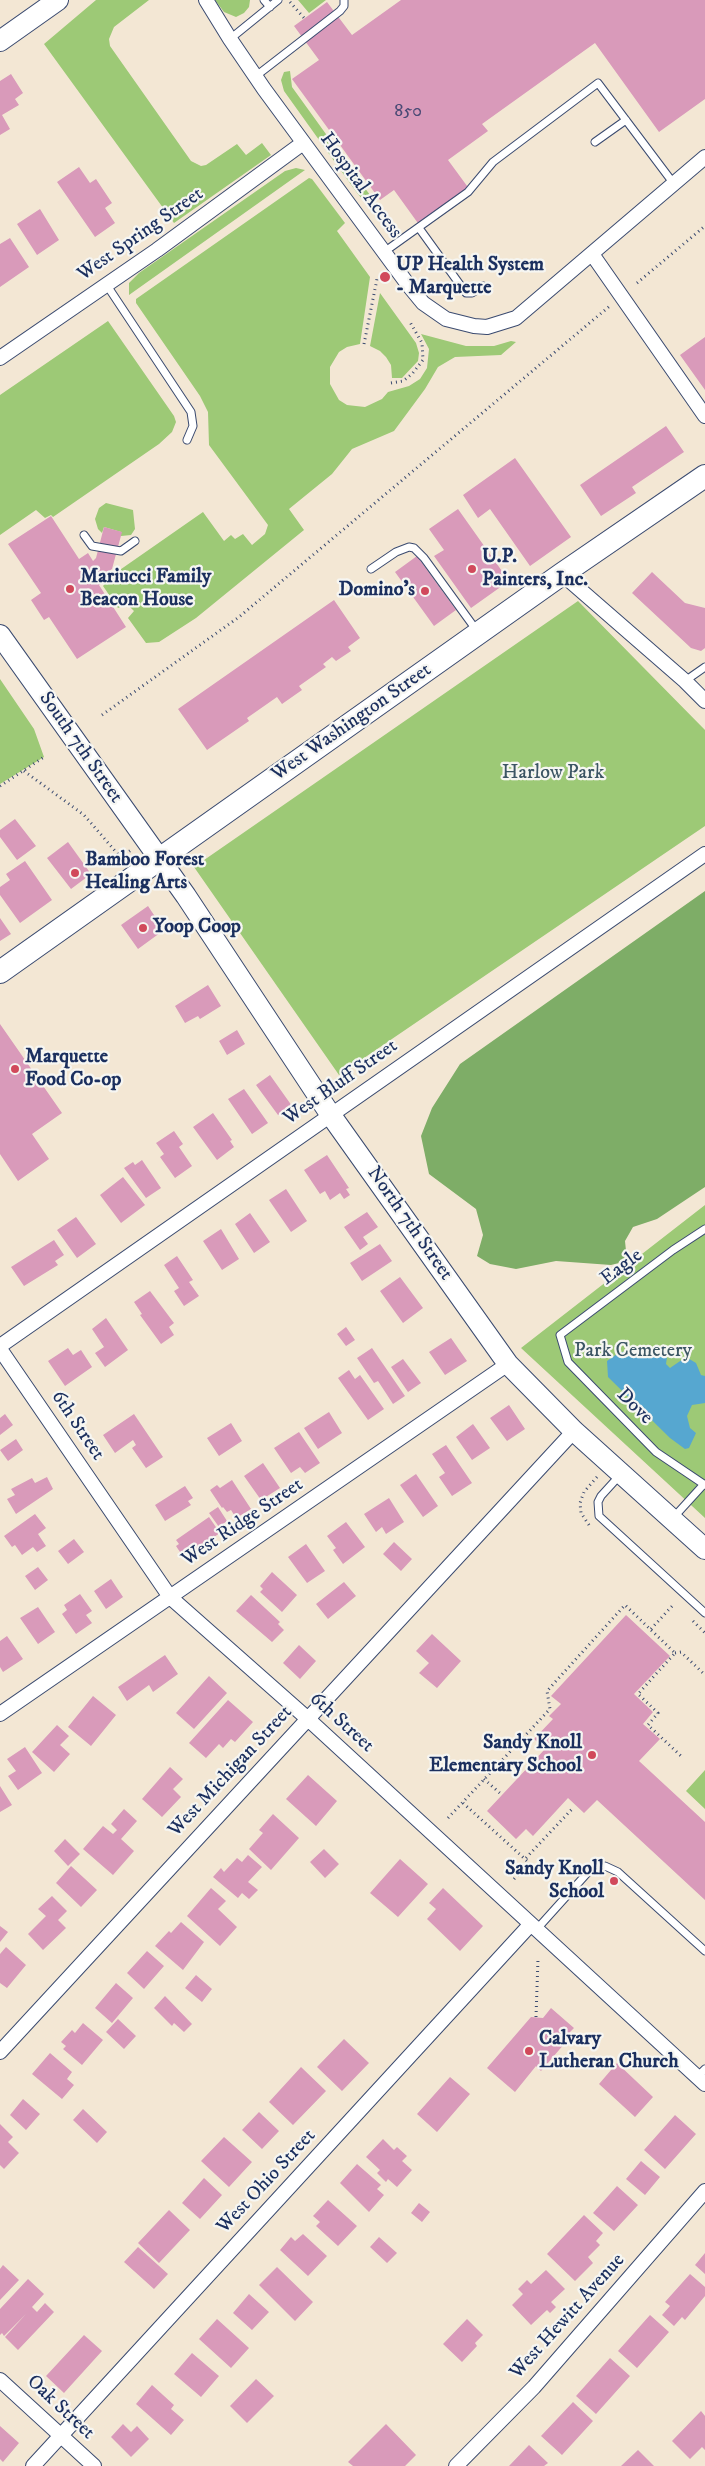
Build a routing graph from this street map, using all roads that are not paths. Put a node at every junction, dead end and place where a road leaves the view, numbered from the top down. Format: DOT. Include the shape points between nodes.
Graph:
graph roads {
  1 [pos="58,0"];
  2 [pos="206,0"];
  3 [pos="264,0"];
  4 [pos="278,0"];
  5 [pos="344,0"];
  6 [pos="270,7"];
  7 [pos="230,40"];
  8 [pos="0,41"];
  9 [pos="256,76"];
  10 [pos="626,120"];
  11 [pos="595,142"];
  12 [pos="304,143"];
  13 [pos="705,157"];
  14 [pos="674,184"];
  15 [pos="419,228"];
  16 [pos="384,252"];
  17 [pos="592,254"];
  18 [pos="106,284"];
  19 [pos="483,286"];
  20 [pos="0,358"];
  21 [pos="705,416"];
  22 [pos="187,440"];
  23 [pos="705,476"];
  24 [pos="84,535"];
  25 [pos="135,541"];
  26 [pos="371,569"];
  27 [pos="562,574"];
  28 [pos="479,633"];
  29 [pos="0,635"];
  30 [pos="705,667"];
  31 [pos="685,681"];
  32 [pos="705,701"];
  33 [pos="705,854"];
  34 [pos="159,860"];
  35 [pos="0,972"];
  36 [pos="330,1114"];
  37 [pos="705,1229"];
  38 [pos="560,1335"];
  39 [pos="0,1347"];
  40 [pos="508,1364"];
  41 [pos="574,1431"];
  42 [pos="622,1474"];
  43 [pos="704,1484"];
  44 [pos="672,1520"];
  45 [pos="705,1549"];
  46 [pos="170,1597"];
  47 [pos="705,1612"];
  48 [pos="0,1714"];
  49 [pos="308,1719"];
  50 [pos="533,1927"];
  51 [pos="705,1951"];
  52 [pos="0,2052"];
  53 [pos="702,2077"];
  54 [pos="705,2191"];
  55 [pos="0,2380"];
  56 [pos="61,2436"];
  57 [pos="33,2466"];
  58 [pos="94,2466"];
  59 [pos="456,2466"];
  1 -- 8 [label="street"];
  2 -- 7 [label="street, Hospital Access"];
  3 -- 6 [label="lane"];
  4 -- 6 [label="lane"];
  5 -- 9 [label="lane" via="340,11"];
  6 -- 7 [label="lane"];
  7 -- 9 [label="street, Hospital Access"];
  9 -- 12 [label="street, Hospital Access"];
  10 -- 11 [label="lane"];
  10 -- 14 [label="lane"];
  10 -- 15 [label="lane" via="598,83 492,162 468,192"];
  12 -- 16 [label="street, Hospital Access"];
  12 -- 18 [label="street, West Spring Street"];
  13 -- 14 [label="street, Hospital Access"];
  14 -- 17 [label="street, Hospital Access"];
  15 -- 16 [label="lane"];
  15 -- 19 [label="lane" via="466,293"];
  16 -- 17 [label="street, Hospital Access" via="433,312 459,323 487,326 516,318"];
  17 -- 21 [label="street"];
  18 -- 20 [label="street, West Spring Street"];
  18 -- 22 [label="lane" via="191,412 193,426"];
  23 -- 27 [label="main road, West Washington Street"];
  24 -- 25 [label="lane" via="92,546 121,551"];
  26 -- 28 [label="lane" via="396,552 414,548"];
  27 -- 28 [label="main road, West Washington Street"];
  27 -- 31 [label="street"];
  28 -- 34 [label="main road, West Washington Street"];
  29 -- 34 [label="street, South 7th Street"];
  30 -- 31 [label="lane"];
  31 -- 32 [label="street"];
  33 -- 36 [label="street, West Bluff Street"];
  34 -- 35 [label="main road, West Washington Street"];
  34 -- 36 [label="street, North 7th Street"];
  36 -- 39 [label="street, West Bluff Street"];
  36 -- 40 [label="street, North 7th Street"];
  37 -- 38 [label="lane, Eagle"];
  38 -- 43 [label="lane, Dove" via="568,1362 656,1452"];
  39 -- 46 [label="street, 6th Street"];
  40 -- 41 [label="street, North 7th Street"];
  40 -- 46 [label="street, West Ridge Street"];
  41 -- 42 [label="street, North 7th Street"];
  41 -- 49 [label="street, West Michigan Street"];
  42 -- 44 [label="street, North 7th Street"];
  42 -- 47 [label="lane" via="601,1496 599,1516"];
  43 -- 44 [label="lane"];
  44 -- 45 [label="street, North 7th Street"];
  46 -- 48 [label="street, West Ridge Street"];
  46 -- 49 [label="street, 6th Street"];
  49 -- 50 [label="street, 6th Street"];
  49 -- 52 [label="street, West Michigan Street"];
  50 -- 51 [label="lane" via="590,1870 605,1866 618,1872"];
  50 -- 53 [label="street, 6th Street"];
  50 -- 56 [label="street, West Ohio Street"];
  54 -- 59 [label="street, West Hewitt Avenue" via="534,2388"];
  55 -- 56 [label="street, Oak Street"];
  56 -- 57 [label="street, West Ohio Street"];
  56 -- 58 [label="street, Oak Street"];
}
